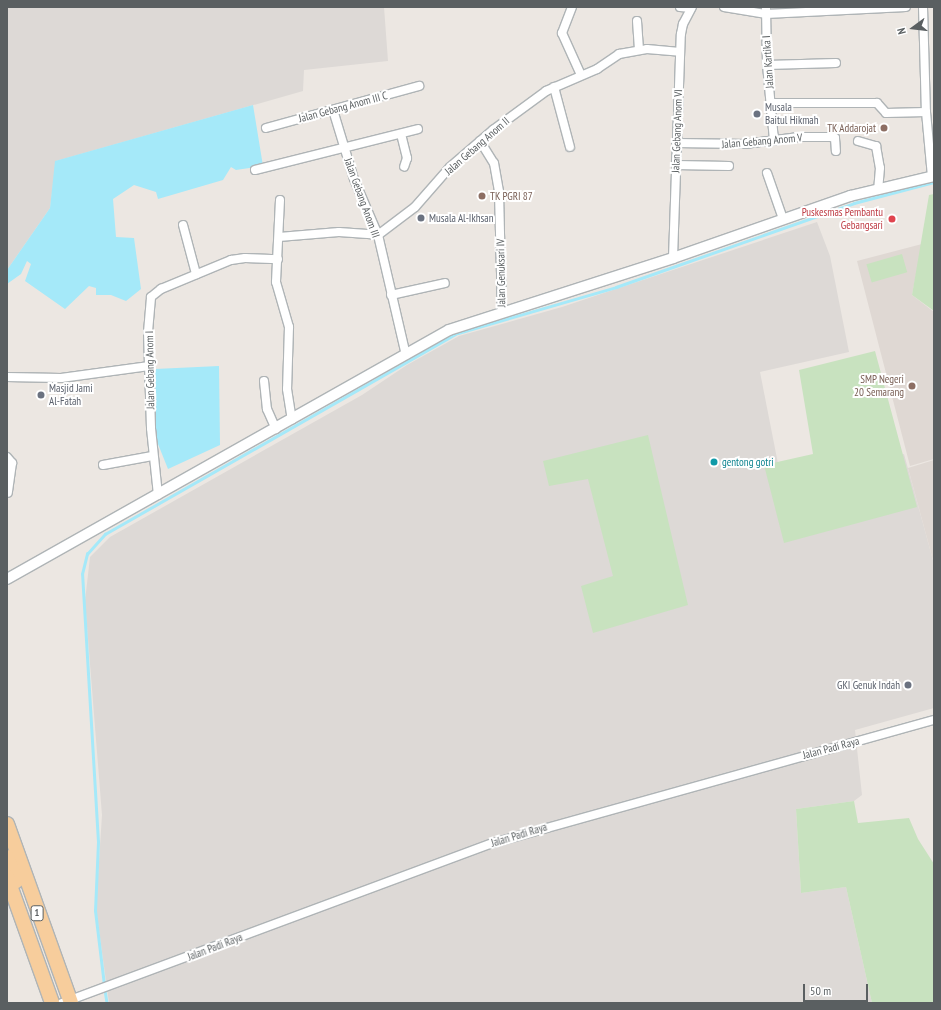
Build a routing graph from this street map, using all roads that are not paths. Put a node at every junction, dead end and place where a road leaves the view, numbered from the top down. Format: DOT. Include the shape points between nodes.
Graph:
graph roads {
  1 [pos="572,7"];
  2 [pos="680,7"];
  3 [pos="724,7"];
  4 [pos="906,7"];
  5 [pos="923,7"];
  6 [pos="692,8"];
  7 [pos="848,9"];
  8 [pos="766,10"];
  9 [pos="637,20"];
  10 [pos="639,50"];
  11 [pos="680,52"];
  12 [pos="836,63"];
  13 [pos="767,65"];
  14 [pos="580,75"];
  15 [pos="419,86"];
  16 [pos="554,87"];
  17 [pos="771,103"];
  18 [pos="333,110"];
  19 [pos="926,112"];
  20 [pos="266,128"];
  21 [pos="418,129"];
  22 [pos="401,134"];
  23 [pos="480,141"];
  24 [pos="774,141"];
  25 [pos="858,141"];
  26 [pos="676,143"];
  27 [pos="570,147"];
  28 [pos="344,149"];
  29 [pos="836,151"];
  30 [pos="676,165"];
  31 [pos="729,166"];
  32 [pos="404,167"];
  33 [pos="255,170"];
  34 [pos="766,174"];
  35 [pos="933,176"];
  36 [pos="878,189"];
  37 [pos="280,200"];
  38 [pos="783,219"];
  39 [pos="183,225"];
  40 [pos="378,235"];
  41 [pos="279,237"];
  42 [pos="673,258"];
  43 [pos="278,260"];
  44 [pos="196,274"];
  45 [pos="445,282"];
  46 [pos="391,295"];
  47 [pos="502,312"];
  48 [pos="406,355"];
  49 [pos="149,366"];
  50 [pos="7,377"];
  51 [pos="264,381"];
  52 [pos="292,420"];
  53 [pos="276,429"];
  54 [pos="152,456"];
  55 [pos="7,457"];
  56 [pos="103,465"];
  57 [pos="8,493"];
  58 [pos="158,495"];
  59 [pos="7,579"];
  60 [pos="934,720"];
  61 [pos="7,824"];
  62 [pos="7,857"];
  63 [pos="7,877"];
  64 [pos="67,1002"];
  65 [pos="52,1003"];
  1 -- 14 [label="street" via="562,33"];
  2 -- 6 [label="street"];
  3 -- 8 [label="street"];
  4 -- 7 [label="street"];
  5 -- 19 [label="street"];
  6 -- 11 [label="street, Jalan Gebang Anom VI" via="683,24"];
  7 -- 8 [label="street"];
  8 -- 13 [label="street, Jalan Kartika I"];
  9 -- 10 [label="street"];
  10 -- 11 [label="street, Jalan Gebang Anom II"];
  10 -- 14 [label="street, Jalan Gebang Anom II" via="619,54 597,69"];
  11 -- 26 [label="street, Jalan Gebang Anom VI"];
  12 -- 13 [label="street"];
  13 -- 17 [label="street, Jalan Kartika I"];
  14 -- 16 [label="street, Jalan Gebang Anom II"];
  15 -- 18 [label="street, Jalan Gebang Anom III C"];
  16 -- 23 [label="street, Jalan Gebang Anom II" via="508,118"];
  16 -- 27 [label="street"];
  17 -- 19 [label="street" via="877,103 886,113"];
  17 -- 24 [label="street, Jalan Kartika I"];
  18 -- 20 [label="street, Jalan Gebang Anom III C"];
  18 -- 28 [label="street, Jalan Gebang Anom III"];
  19 -- 35 [label="street"];
  21 -- 22 [label="street"];
  22 -- 28 [label="street"];
  22 -- 32 [label="street" via="407,158"];
  23 -- 40 [label="street, Jalan Gebang Anom II" via="450,167 415,207"];
  23 -- 47 [label="street, Jalan Genuksari IV" via="494,162 499,192"];
  24 -- 26 [label="street, Jalan Gebang Anom V" via="745,144"];
  24 -- 29 [label="street, Jalan Gebang Anom V" via="799,137 830,137 835,138"];
  25 -- 36 [label="street" via="874,144 877,149 880,168"];
  26 -- 30 [label="street, Jalan Gebang Anom VI"];
  28 -- 33 [label="street"];
  28 -- 40 [label="street, Jalan Gebang Anom III"];
  30 -- 31 [label="street"];
  30 -- 42 [label="street, Jalan Gebang Anom VI"];
  34 -- 38 [label="street"];
  35 -- 36 [label="street"];
  36 -- 38 [label="street"];
  37 -- 41 [label="street"];
  38 -- 42 [label="street"];
  39 -- 44 [label="street"];
  40 -- 41 [label="street" via="339,232"];
  40 -- 46 [label="street, Jalan Gebang Anom III"];
  41 -- 43 [label="street"];
  42 -- 47 [label="street"];
  43 -- 44 [label="street" via="235,259"];
  43 -- 52 [label="street" via="277,289 289,327 287,389"];
  44 -- 49 [label="street, Jalan Gebang Anom I" via="161,289 151,297"];
  45 -- 46 [label="street"];
  46 -- 48 [label="street, Jalan Gebang Anom III"];
  47 -- 48 [label="street" via="449,330"];
  48 -- 52 [label="street"];
  49 -- 50 [label="street" via="61,378"];
  49 -- 54 [label="street, Jalan Gebang Anom I"];
  51 -- 53 [label="street" via="267,409"];
  52 -- 53 [label="street"];
  53 -- 58 [label="street"];
  54 -- 56 [label="street"];
  54 -- 58 [label="street, Jalan Gebang Anom I"];
  55 -- 57 [label="street" via="12,463"];
  58 -- 59 [label="street"];
  60 -- 64 [label="street, Jalan Padi Raya" via="492,843"];
  61 -- 64 [label="highway, 1"];
  62 -- 64 [label="highway, 1"];
  63 -- 65 [label="highway"];
}
